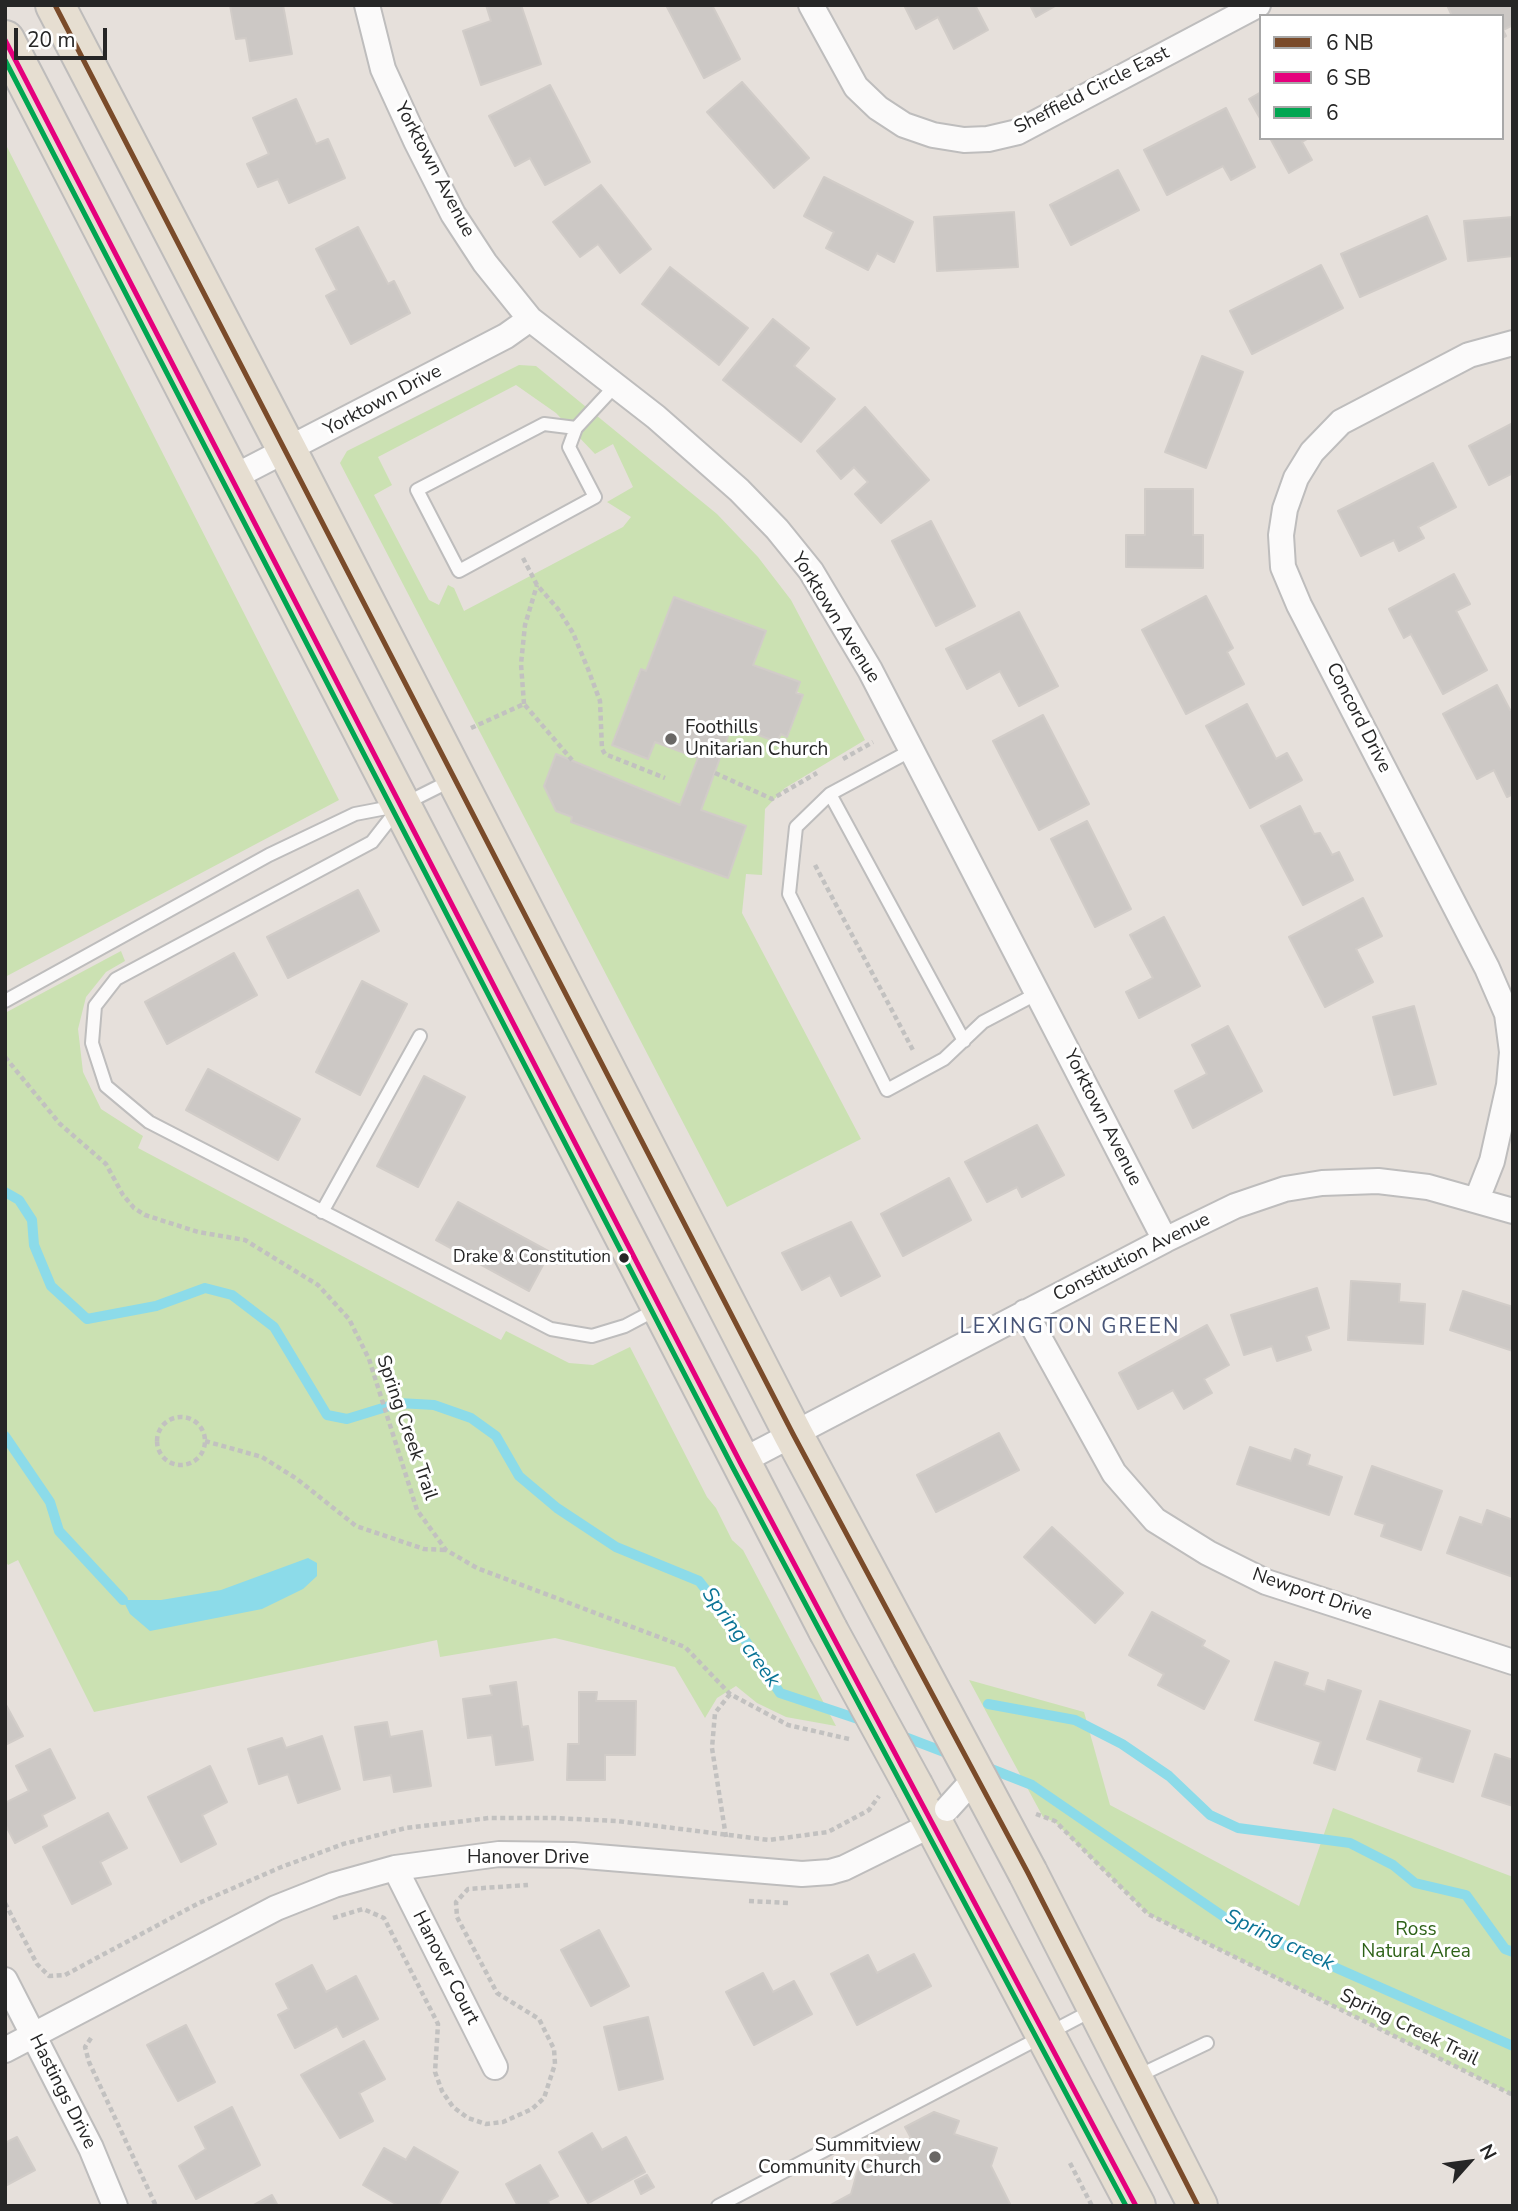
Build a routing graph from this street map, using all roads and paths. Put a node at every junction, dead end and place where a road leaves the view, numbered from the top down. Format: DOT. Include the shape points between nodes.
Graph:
graph roads {
  1 [pos="55,5"];
  2 [pos="367,5"];
  3 [pos="1258,5"];
  4 [pos="811,6"];
  5 [pos="5,40"];
  6 [pos="530,319"];
  7 [pos="1513,343"];
  8 [pos="615,386"];
  9 [pos="576,428"];
  10 [pos="287,450"];
  11 [pos="233,477"];
  12 [pos="515,541"];
  13 [pos="537,585"];
  14 [pos="524,704"];
  15 [pos="471,728"];
  16 [pos="873,742"];
  17 [pos="910,751"];
  18 [pos="572,760"];
  19 [pos="838,762"];
  20 [pos="826,769"];
  21 [pos="715,773"];
  22 [pos="454,778"];
  23 [pos="665,778"];
  24 [pos="830,794"];
  25 [pos="402,804"];
  26 [pos="816,866"];
  27 [pos="1038,993"];
  28 [pos="5,1001"];
  29 [pos="420,1036"];
  30 [pos="964,1041"];
  31 [pos="914,1053"];
  32 [pos="5,1057"];
  33 [pos="1477,1199"];
  34 [pos="1513,1210"];
  35 [pos="322,1212"];
  36 [pos="1166,1240"];
  37 [pos="660,1307"];
  38 [pos="1025,1312"];
  39 [pos="793,1434"];
  40 [pos="205,1441"];
  41 [pos="740,1462"];
  42 [pos="446,1550"];
  43 [pos="1513,1662"];
  44 [pos="730,1694"];
  45 [pos="839,1735"];
  46 [pos="976,1777"];
  47 [pos="940,1817"];
  48 [pos="1055,1821"];
  49 [pos="395,1868"];
  50 [pos="729,1869"];
  51 [pos="531,1885"];
  52 [pos="738,1899"];
  53 [pos="795,1902"];
  54 [pos="329,1919"];
  55 [pos="5,1980"];
  56 [pos="1096,2008"];
  57 [pos="94,2033"];
  58 [pos="1046,2033"];
  59 [pos="34,2035"];
  60 [pos="1207,2043"];
  61 [pos="5,2050"];
  62 [pos="495,2067"];
  63 [pos="1132,2079"];
  64 [pos="1513,2095"];
  65 [pos="115,2206"];
  66 [pos="156,2206"];
  67 [pos="718,2206"];
  68 [pos="1136,2206"];
  69 [pos="1198,2206"];
  1 -- 10 [label="main road"];
  2 -- 6 [label="street, Yorktown Avenue" via="383,69 453,214"];
  3 -- 4 [label="street, Sheffield Circle East" via="1018,132 964,140 904,125 878,108 856,87"];
  5 -- 11 [label="main road"];
  6 -- 8 [label="street, Yorktown Avenue"];
  6 -- 10 [label="street, Yorktown Drive" via="506,336"];
  7 -- 33 [label="street, Concord Drive" via="1469,355 1341,422 1312,452 1296,478 1281,535 1283,567 1299,605 1488,968 1507,1014 1512,1052 1509,1085 1492,1161"];
  8 -- 9 [label="lane"];
  8 -- 17 [label="street, Yorktown Avenue" via="777,528 839,617"];
  9 -- 12 [label="lane" via="569,447 595,497"];
  9 -- 12 [label="lane" via="544,424 417,490 459,571"];
  10 -- 11 [label="street, Yorktown Drive"];
  10 -- 22 [label="main road"];
  11 -- 25 [label="main road"];
  12 -- 13 [label="path"];
  13 -- 14 [label="path" via="525,625 521,664"];
  13 -- 23 [label="path" via="573,633 588,669 600,701 605,754"];
  14 -- 15 [label="path"];
  14 -- 18 [label="path"];
  16 -- 19 [label="path"];
  17 -- 24 [label="lane"];
  17 -- 27 [label="street, Yorktown Avenue"];
  20 -- 21 [label="path" via="772,799"];
  22 -- 25 [label="lane"];
  22 -- 39 [label="main road"];
  24 -- 30 [label="lane"];
  24 -- 30 [label="lane" via="796,827 789,894 887,1090 944,1059"];
  25 -- 28 [label="lane" via="355,814 269,855"];
  25 -- 35 [label="lane" via="372,842 116,979 94,1006 92,1043 106,1086 149,1122"];
  25 -- 37 [label="main road"];
  26 -- 31 [label="path"];
  27 -- 30 [label="lane" via="983,1022"];
  27 -- 36 [label="street, Yorktown Avenue"];
  29 -- 35 [label="lane"];
  32 -- 42 [label="path, Spring Creek Trail" via="60,1124 106,1164 134,1208 198,1232 245,1240 318,1286 349,1319 369,1359 417,1510"];
  33 -- 34 [label="street, Constitution Avenue"];
  33 -- 36 [label="street, Constitution Avenue" via="1378,1181 1322,1183 1285,1189 1235,1206"];
  35 -- 37 [label="lane" via="551,1329 592,1336 625,1326"];
  36 -- 38 [label="street, Constitution Avenue"];
  37 -- 41 [label="main road"];
  38 -- 39 [label="street, Constitution Avenue"];
  38 -- 43 [label="street, Newport Drive" via="1114,1473 1154,1520 1266,1582"];
  39 -- 41 [label="street, Constitution Avenue"];
  39 -- 46 [label="main road, bridge"];
  40 -- 40 [label="path" via="200,1457 186,1466 169,1463 156,1443 160,1428 180,1417 200,1426"];
  40 -- 42 [label="path" via="262,1457 356,1526 424,1549"];
  41 -- 47 [label="main road, bridge" via="914,1787"];
  42 -- 44 [label="path, Spring Creek Trail" via="477,1568 685,1647"];
  44 -- 45 [label="path, Spring Creek Trail" via="788,1725"];
  44 -- 50 [label="path" via="715,1713 712,1748"];
  46 -- 47 [label="street, Hanover Drive, bridge"];
  46 -- 56 [label="main road, bridge"];
  47 -- 50 [label="street, Hanover Drive" via="830,1872"];
  47 -- 58 [label="main road"];
  48 -- 64 [label="path, Spring Creek Trail" via="1148,1914"];
  49 -- 50 [label="street, Hanover Drive" via="499,1854 573,1855"];
  49 -- 59 [label="street, Hanover Drive" via="276,1908"];
  49 -- 62 [label="street, Hanover Court"];
  51 -- 54 [label="path" via="468,1889 455,1902 457,1917 498,1993 539,2019 554,2049 555,2064 544,2098 503,2122 486,2124 468,2118 442,2091 435,2072 438,2024 384,1919 363,1909"];
  52 -- 53 [label="path"];
  55 -- 59 [label="street, Hastings Drive"];
  56 -- 58 [label="lane"];
  56 -- 63 [label="main road"];
  57 -- 66 [label="path" via="83,2046"];
  58 -- 67 [label="lane"];
  58 -- 68 [label="main road"];
  59 -- 61 [label="street, Hanover Drive"];
  59 -- 65 [label="street, Hastings Drive" via="92,2148"];
  60 -- 63 [label="lane"];
  63 -- 69 [label="main road"];
}
